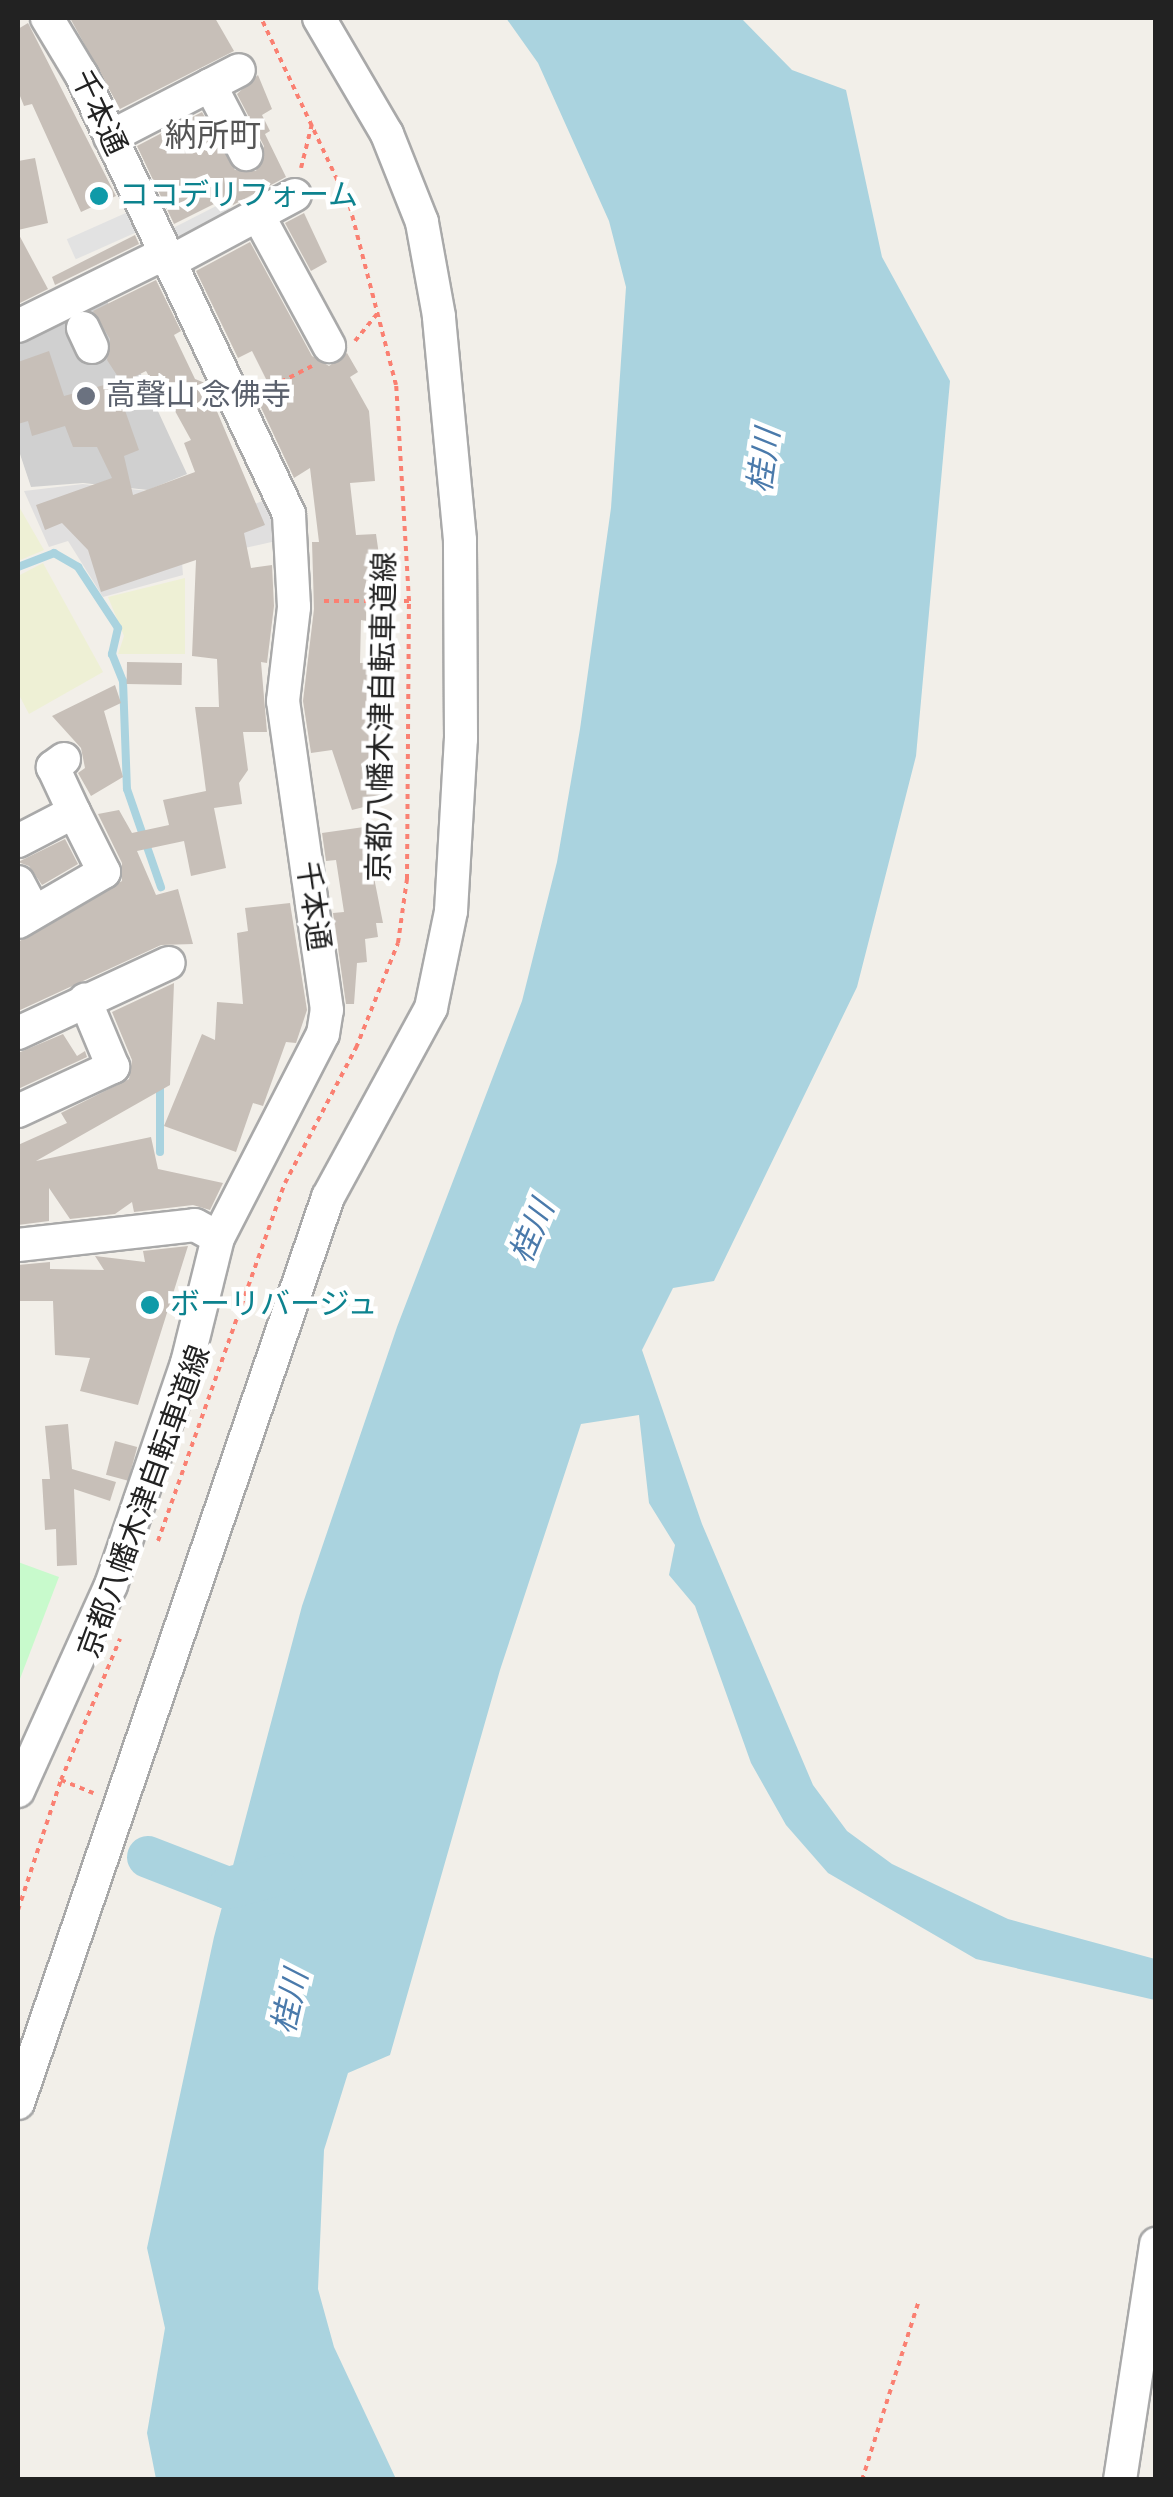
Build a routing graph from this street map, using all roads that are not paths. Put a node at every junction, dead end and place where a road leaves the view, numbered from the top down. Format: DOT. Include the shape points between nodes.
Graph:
graph roads {
  1 [pos="319,18"];
  2 [pos="51,19"];
  3 [pos="110,138"];
  4 [pos="246,154"];
  5 [pos="295,195"];
  6 [pos="258,216"];
  7 [pos="166,258"];
  8 [pos="18,326"];
  9 [pos="329,346"];
  10 [pos="64,759"];
  11 [pos="74,812"];
  12 [pos="18,841"];
  13 [pos="18,882"];
  14 [pos="26,917"];
  15 [pos="169,963"];
  16 [pos="85,1000"];
  17 [pos="18,1033"];
  18 [pos="18,1111"];
  19 [pos="218,1238"];
  20 [pos="18,1245"];
  21 [pos="18,1791"];
  22 [pos="18,2103"];
  23 [pos="1156,2244"];
  24 [pos="1120,2480"];
  1 -- 22 [label="street" via="394,152 422,222 439,316 460,540 460,739 450,911 431,1008 328,1197"];
  2 -- 3 [label="street, 千本通"];
  3 -- 4 [label="street" via="224,78"];
  3 -- 7 [label="street, 千本通"];
  5 -- 6 [label="street"];
  6 -- 7 [label="street"];
  6 -- 9 [label="street"];
  7 -- 8 [label="street" via="81,322"];
  7 -- 19 [label="street, 千本通" via="289,514 294,601 286,738 327,1010 323,1034"];
  10 -- 11 [label="street" via="53,766"];
  11 -- 12 [label="street"];
  11 -- 14 [label="street" via="104,872"];
  13 -- 14 [label="street"];
  15 -- 16 [label="street"];
  16 -- 17 [label="street"];
  16 -- 18 [label="street" via="113,1067"];
  19 -- 20 [label="street" via="196,1225"];
  19 -- 21 [label="street, 千本通" via="187,1363 110,1584"];
  23 -- 24 [label="street"];
}
